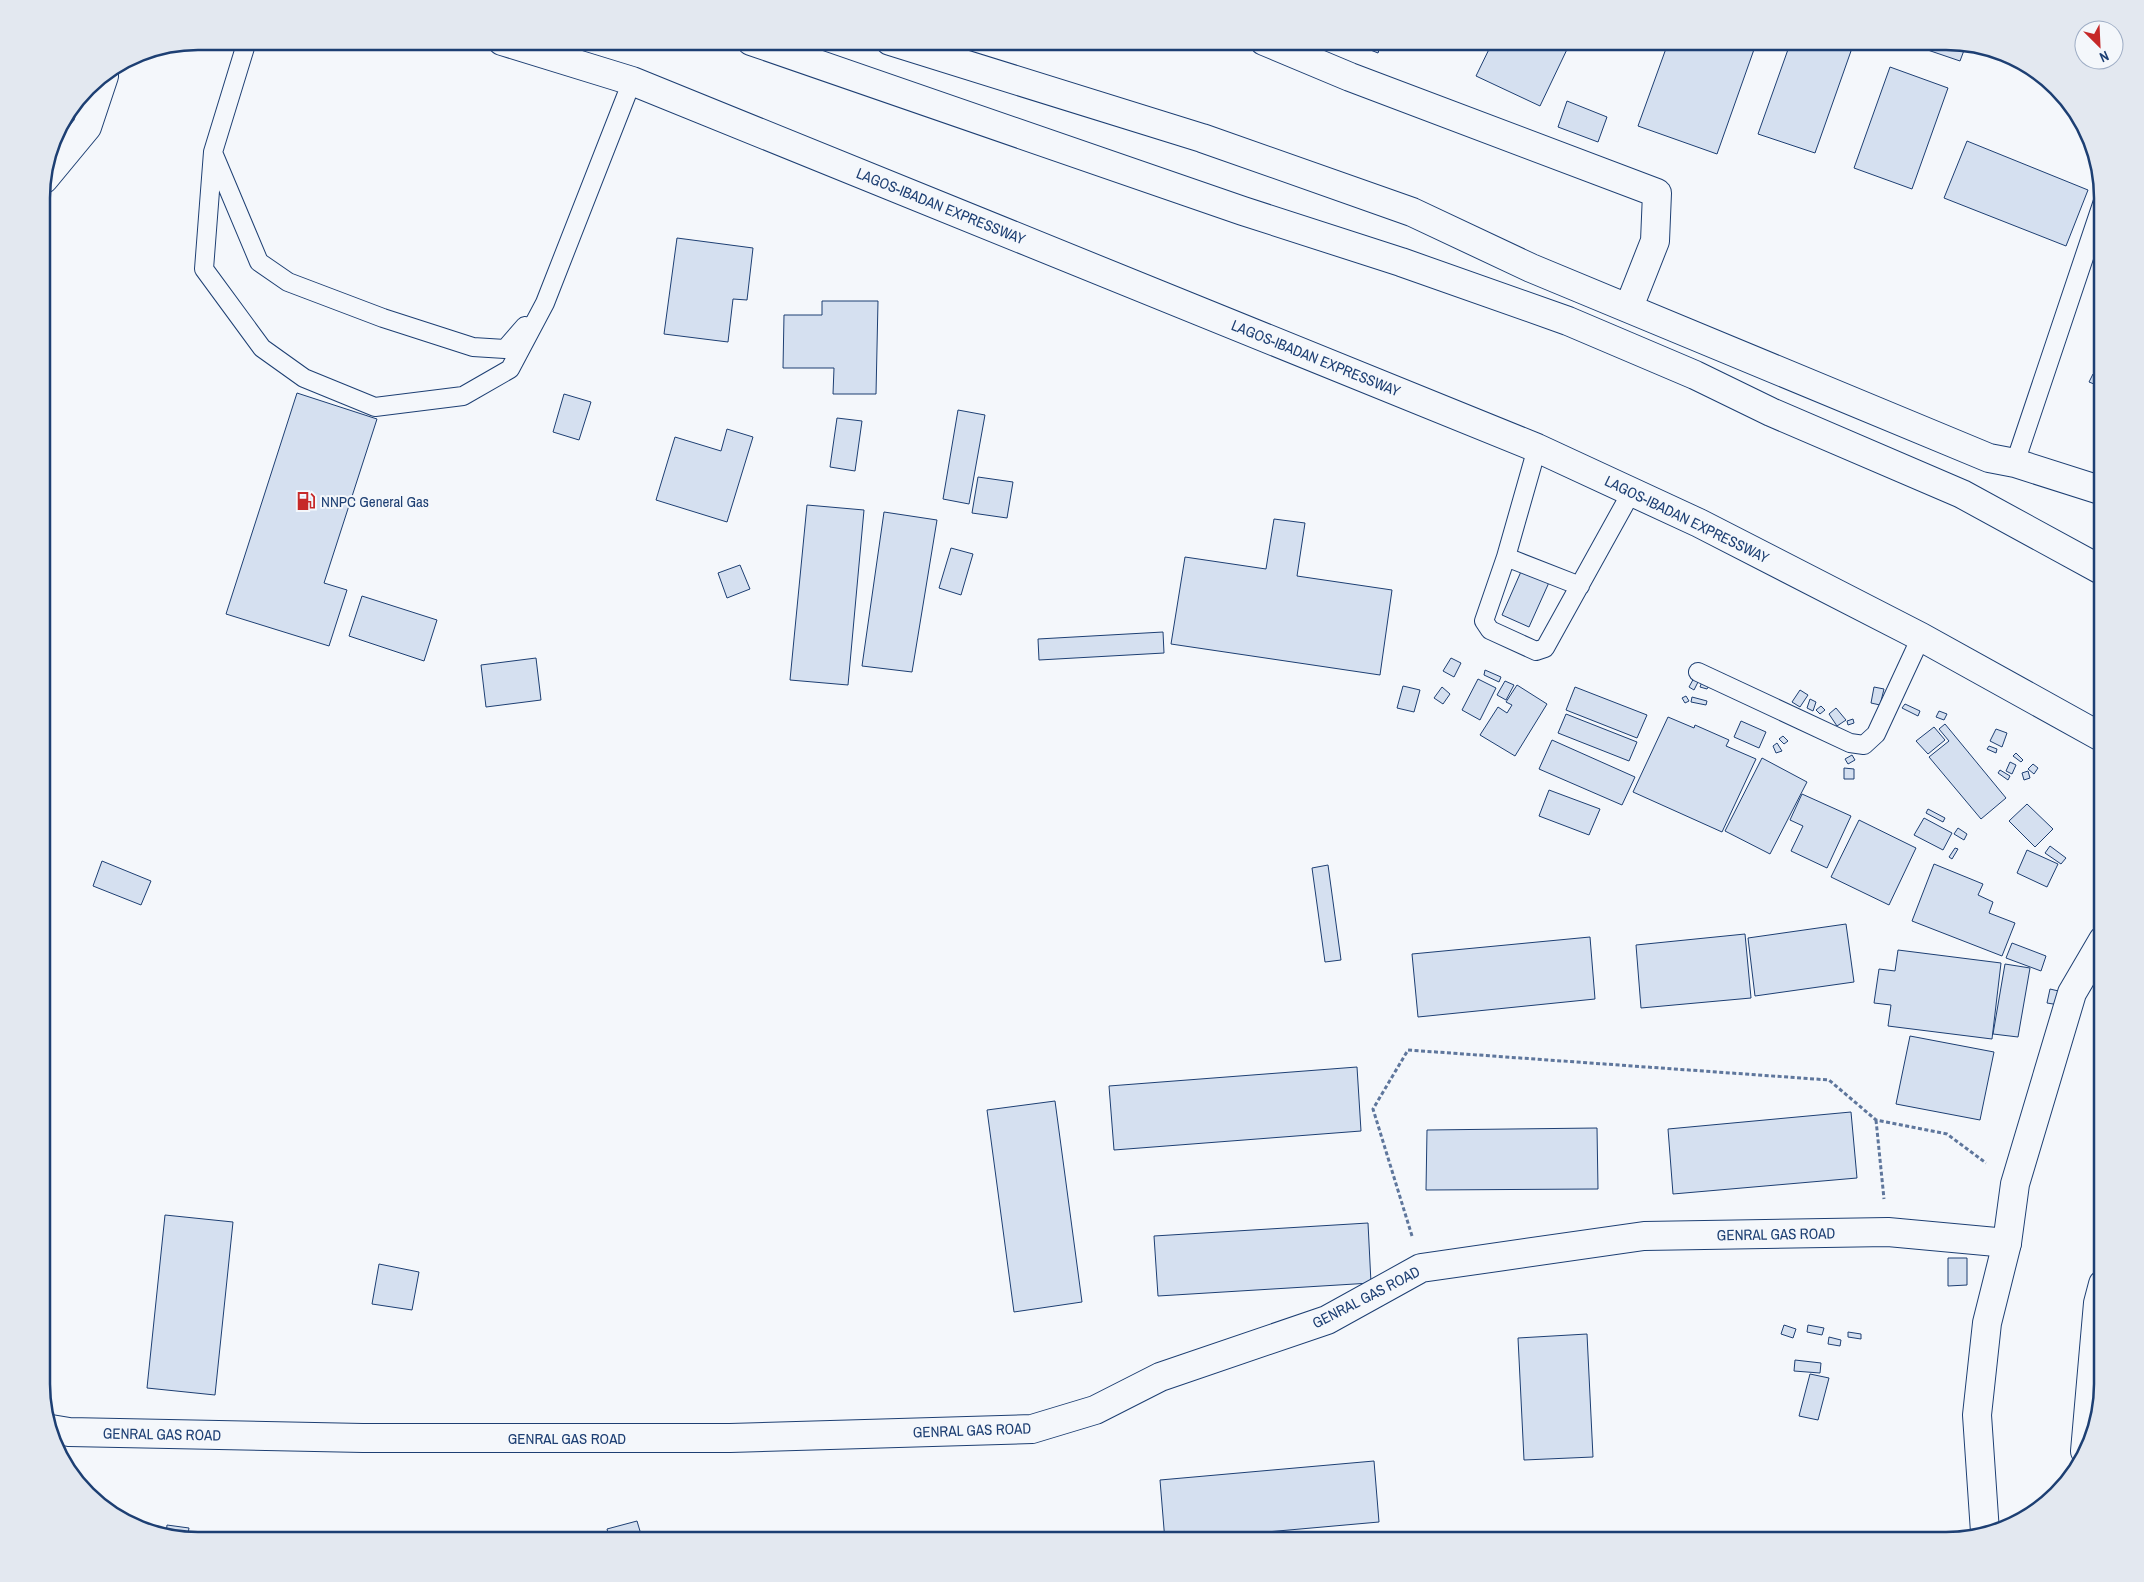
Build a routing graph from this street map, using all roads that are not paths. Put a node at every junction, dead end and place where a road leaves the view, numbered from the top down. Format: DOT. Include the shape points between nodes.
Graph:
graph roads {
  1 [pos="244,50"];
  2 [pos="531,50"];
  3 [pos="777,50"];
  4 [pos="919,50"];
  5 [pos="1286,50"];
  6 [pos="632,82"];
  7 [pos="100,87"];
  8 [pos="213,152"];
  9 [pos="54,167"];
  10 [pos="2094,228"];
  11 [pos="545,303"];
  12 [pos="1629,307"];
  13 [pos="1537,448"];
  14 [pos="2015,463"];
  15 [pos="2094,488"];
  16 [pos="1632,491"];
  17 [pos="1506,557"];
  18 [pos="2094,566"];
  19 [pos="1580,586"];
  20 [pos="1921,637"];
  21 [pos="1698,672"];
  22 [pos="2094,733"];
  23 [pos="2094,955"];
  24 [pos="2007,1243"];
  25 [pos="2094,1352"];
  26 [pos="2088,1425"];
  27 [pos="58,1430"];
  28 [pos="1985,1526"];
  1 -- 8 [label="lane"];
  2 -- 6 [label="main road, LAGOS-IBADAN EXPRESSWAY"];
  3 -- 18 [label="main road" via="1568,321 1962,494"];
  4 -- 12 [label="main road" via="1202,138 1412,212 1531,268"];
  5 -- 12 [label="main road" via="1657,193 1655,241"];
  6 -- 11 [label="lane"];
  6 -- 13 [label="main road, LAGOS-IBADAN EXPRESSWAY"];
  7 -- 9 [label="main road" via="87,127"];
  8 -- 11 [label="lane" via="259,262 288,282 473,347 505,349"];
  8 -- 11 [label="lane" via="204,269 262,348 304,378 375,407 463,396 510,369"];
  10 -- 14 [label="lane"];
  12 -- 14 [label="main road" via="1989,458"];
  13 -- 16 [label="main road, LAGOS-IBADAN EXPRESSWAY"];
  13 -- 17 [label="lane"];
  14 -- 15 [label="main road"];
  16 -- 19 [label="lane"];
  16 -- 20 [label="main road, LAGOS-IBADAN EXPRESSWAY"];
  17 -- 19 [label="lane"];
  17 -- 19 [label="lane" via="1484,621 1490,630 1536,651 1545,648"];
  20 -- 21 [label="lane" via="1876,734 1864,745 1850,743"];
  20 -- 22 [label="main road, LAGOS-IBADAN EXPRESSWAY"];
  23 -- 24 [label="main road" via="2072,993 2015,1184"];
  24 -- 27 [label="main road, GENRAL GAS ROAD" via="1888,1232 1644,1236 1421,1268 1327,1320 1160,1377 1095,1410 1032,1429 730,1438 363,1438"];
  24 -- 28 [label="main road" via="1987,1323 1977,1415"];
  25 -- 26 [label="main road"];
}
